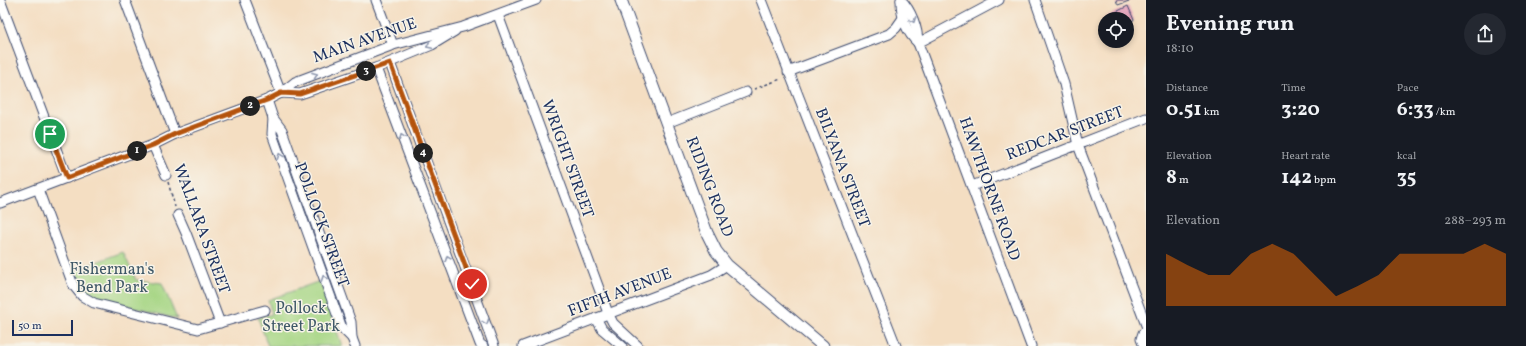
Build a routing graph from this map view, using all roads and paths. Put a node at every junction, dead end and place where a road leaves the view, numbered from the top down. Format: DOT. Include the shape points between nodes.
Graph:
graph roads {
  1 [pos="0,0"];
  2 [pos="124,0"];
  3 [pos="245,0"];
  4 [pos="376,0"];
  5 [pos="536,0"];
  6 [pos="621,0"];
  7 [pos="761,0"];
  8 [pos="901,0"];
  9 [pos="999,0"];
  10 [pos="1035,0"];
  11 [pos="498,15"];
  12 [pos="903,18"];
  13 [pos="463,26"];
  14 [pos="918,43"];
  15 [pos="393,45"];
  16 [pos="390,63"];
  17 [pos="376,68"];
  18 [pos="788,72"];
  19 [pos="781,79"];
  20 [pos="746,92"];
  21 [pos="281,93"];
  22 [pos="267,100"];
  23 [pos="1146,118"];
  24 [pos="667,123"];
  25 [pos="175,134"];
  26 [pos="153,145"];
  27 [pos="1078,145"];
  28 [pos="166,175"];
  29 [pos="67,178"];
  30 [pos="972,186"];
  31 [pos="38,189"];
  32 [pos="0,204"];
  33 [pos="178,216"];
  34 [pos="727,265"];
  35 [pos="265,310"];
  36 [pos="608,313"];
  37 [pos="596,318"];
  38 [pos="220,323"];
  39 [pos="1146,325"];
  40 [pos="1146,331"];
  41 [pos="353,342"];
  42 [pos="1143,344"];
  43 [pos="483,346"];
  44 [pos="494,346"];
  45 [pos="525,346"];
  46 [pos="622,346"];
  47 [pos="638,346"];
  48 [pos="823,346"];
  49 [pos="896,346"];
  50 [pos="1031,346"];
  51 [pos="1132,346"];
  1 -- 29 [label="street"];
  2 -- 25 [label="street"];
  3 -- 21 [label="street"];
  4 -- 15 [label="street"];
  5 -- 11 [label="street, MAIN AVENUE"];
  6 -- 24 [label="main road, RIDING ROAD"];
  7 -- 18 [label="street, BILYANA STREET"];
  8 -- 12 [label="street, HAWTHORNE ROAD"];
  8 -- 14 [label="street, HAWTHORNE ROAD, one-way" via="908,7 918,34"];
  9 -- 14 [label="street"];
  10 -- 27 [label="street" via="1064,84"];
  11 -- 13 [label="street, MAIN AVENUE"];
  11 -- 36 [label="street, WRIGHT STREET"];
  12 -- 14 [label="street, HAWTHORNE ROAD" via="910,36"];
  12 -- 18 [label="street" via="892,31"];
  13 -- 15 [label="street, MAIN AVENUE"];
  13 -- 16 [label="street, MAIN AVENUE, one-way" via="432,45"];
  14 -- 30 [label="street, HAWTHORNE ROAD"];
  21 -- 15 [label="street, MAIN AVENUE, one-way" via="295,82"];
  16 -- 17 [label="street, MAIN AVENUE"];
  16 -- 44 [label="street, one-way"];
  17 -- 21 [label="street, MAIN AVENUE" via="300,94"];
  43 -- 17 [label="street, one-way" via="480,344"];
  18 -- 49 [label="street, BILYANA STREET"];
  19 -- 20 [label="path"];
  20 -- 24 [label="street"];
  21 -- 22 [label="street, MAIN AVENUE"];
  22 -- 25 [label="street, MAIN AVENUE"];
  22 -- 41 [label="street, POLLOCK STREET" via="273,118 282,130 351,322"];
  23 -- 27 [label="street, REDCAR STREET"];
  24 -- 34 [label="main road, RIDING ROAD" via="707,233"];
  25 -- 26 [label="street, MAIN AVENUE"];
  26 -- 28 [label="street, WALLARA STREET"];
  26 -- 29 [label="street, MAIN AVENUE"];
  27 -- 30 [label="street, REDCAR STREET"];
  27 -- 39 [label="street"];
  28 -- 33 [label="path, WALLARA STREET"];
  29 -- 31 [label="street, MAIN AVENUE"];
  30 -- 50 [label="street, HAWTHORNE ROAD"];
  31 -- 32 [label="street, MAIN AVENUE"];
  31 -- 38 [label="street" via="73,285 82,296 94,304 186,327 198,329"];
  33 -- 38 [label="street, WALLARA STREET"];
  34 -- 36 [label="street, FIFTH AVENUE" via="711,275"];
  34 -- 48 [label="main road, RIDING ROAD"];
  35 -- 38 [label="street"];
  36 -- 37 [label="street, FIFTH AVENUE"];
  36 -- 47 [label="street, WRIGHT STREET" via="613,323"];
  37 -- 45 [label="street, FIFTH AVENUE"];
  37 -- 46 [label="street" via="602,329"];
  40 -- 42 [label="street" via="1141,336"];
  42 -- 51 [label="street"];
}
